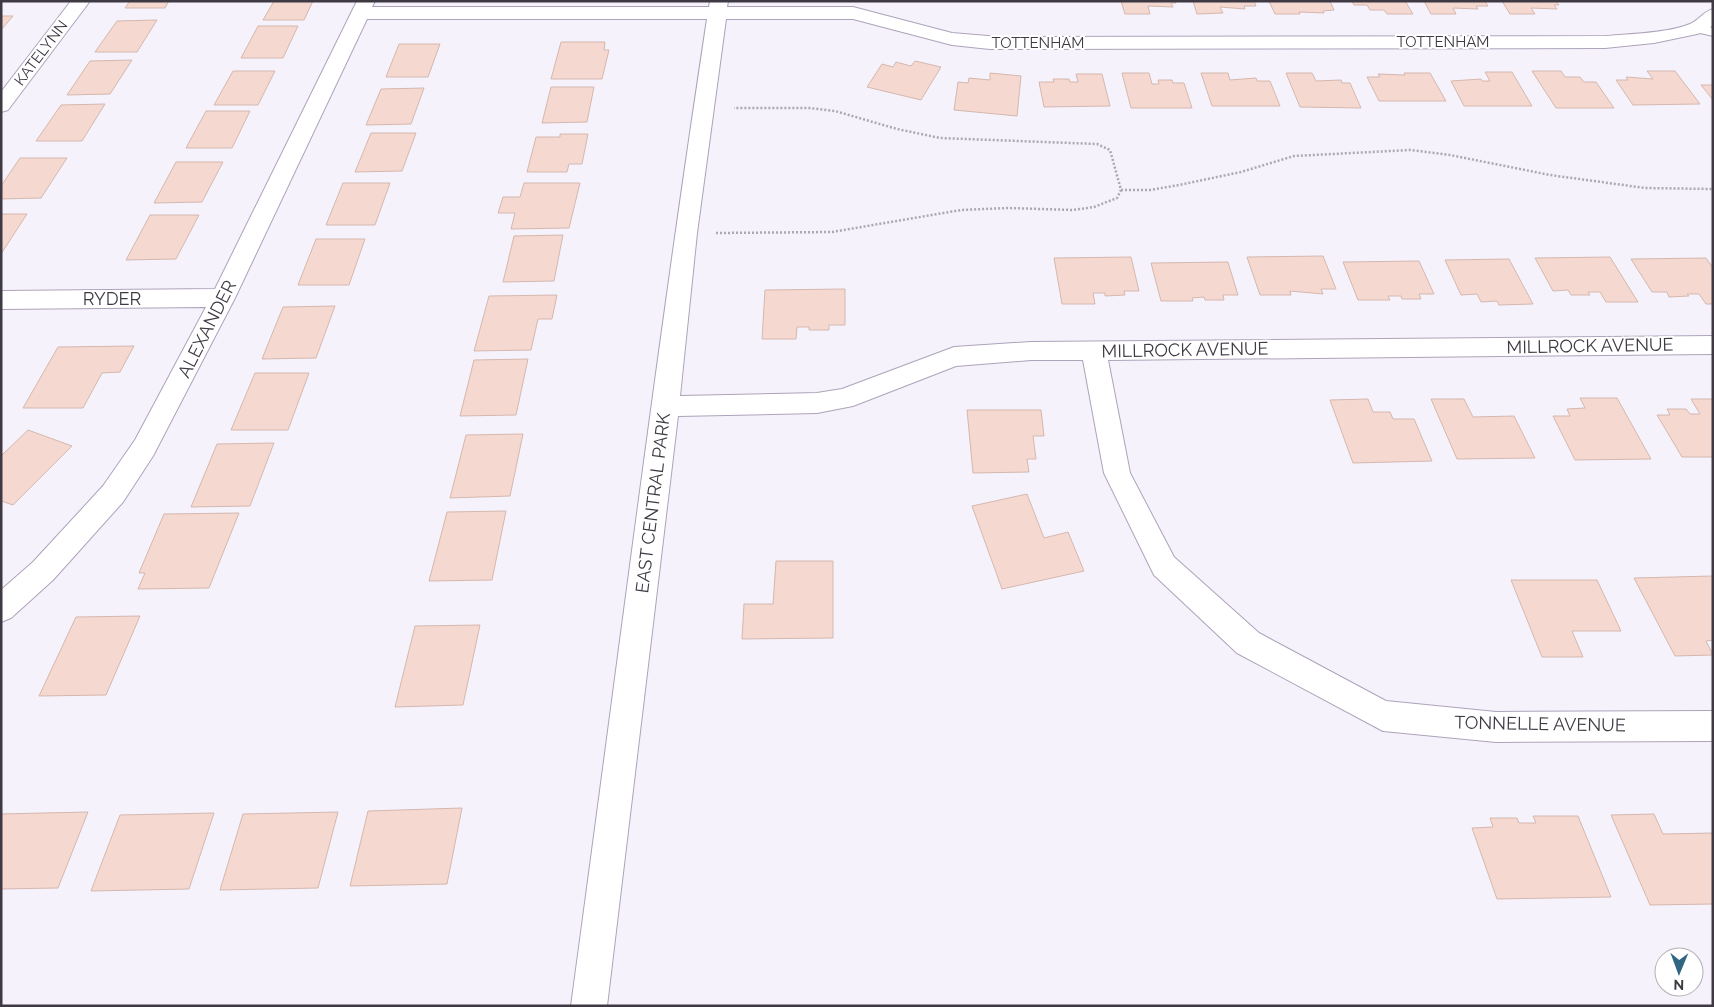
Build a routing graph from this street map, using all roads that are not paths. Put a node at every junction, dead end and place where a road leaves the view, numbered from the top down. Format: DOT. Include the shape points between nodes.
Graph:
graph roads {
  1 [pos="81,1"];
  2 [pos="363,7"];
  3 [pos="718,8"];
  4 [pos="1713,15"];
  5 [pos="1705,30"];
  6 [pos="1,106"];
  7 [pos="223,298"];
  8 [pos="1,300"];
  9 [pos="1713,345"];
  10 [pos="1094,351"];
  11 [pos="666,406"];
  12 [pos="1,609"];
  13 [pos="1713,726"];
  14 [pos="589,1006"];
  1 -- 6 [label="street, KATELYNN"];
  2 -- 3 [label="street, TOTTENHAM"];
  2 -- 7 [label="street, ALEXANDER"];
  3 -- 5 [label="street, TOTTENHAM" via="853,14 973,42 1605,42"];
  3 -- 11 [label="street, EAST CENTRAL PARK" via="702,109"];
  4 -- 5 [label="street, TOTTENHAM"];
  7 -- 8 [label="street, RYDER"];
  7 -- 12 [label="street, ALEXANDER" via="166,410 113,494 43,571"];
  9 -- 10 [label="street, MILLROCK AVENUE"];
  10 -- 11 [label="street, MILLROCK AVENUE" via="954,356 869,391 817,403"];
  10 -- 13 [label="street, TONNELLE AVENUE" via="1118,473 1164,566 1248,643 1383,716 1496,727"];
  11 -- 14 [label="street, EAST CENTRAL PARK"];
}
